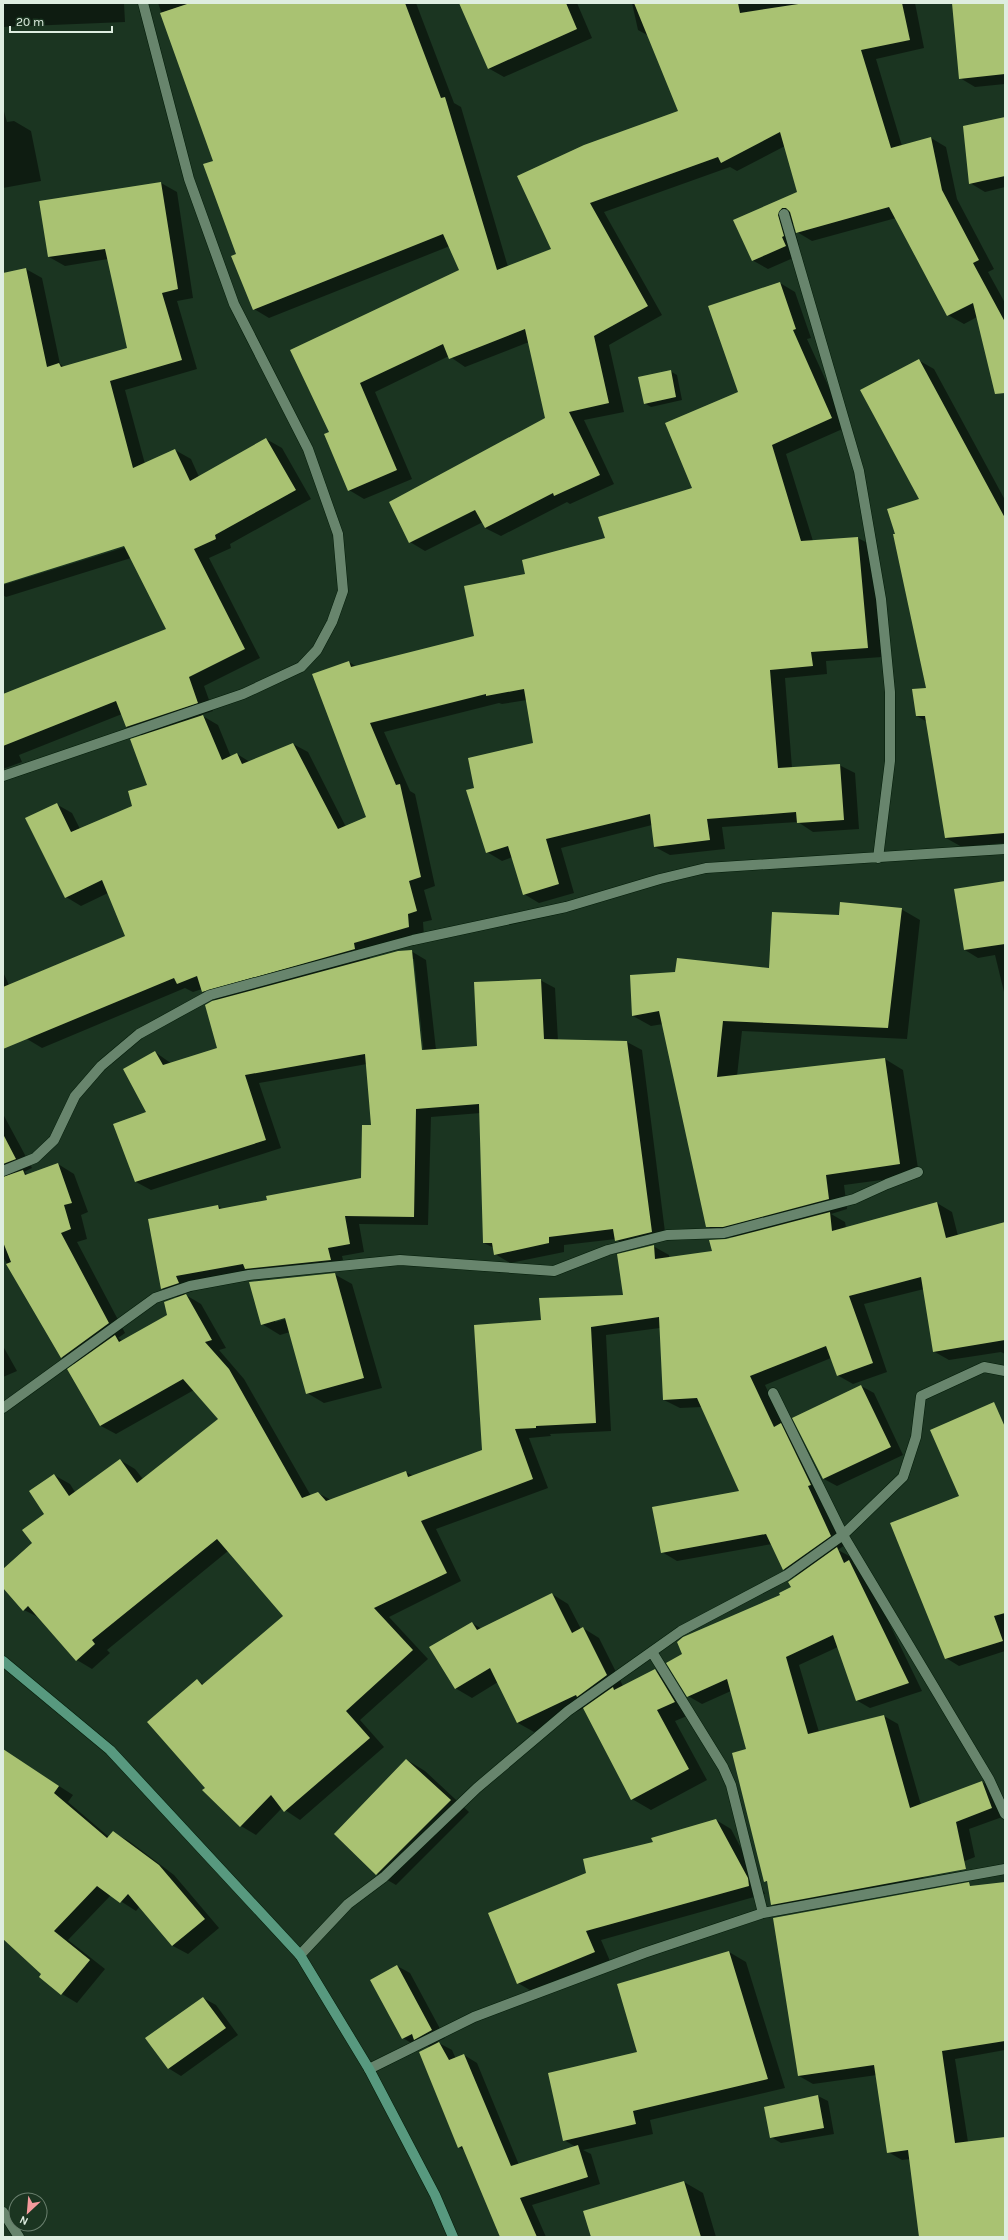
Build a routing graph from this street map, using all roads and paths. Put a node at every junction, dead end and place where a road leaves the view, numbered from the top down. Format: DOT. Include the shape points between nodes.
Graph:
graph roads {
  1 [pos="143,3"];
  2 [pos="784,214"];
  3 [pos="3,776"];
  4 [pos="1005,849"];
  5 [pos="878,858"];
  6 [pos="3,1171"];
  7 [pos="918,1172"];
  8 [pos="1005,1371"];
  9 [pos="773,1393"];
  10 [pos="3,1408"];
  11 [pos="843,1535"];
  12 [pos="652,1652"];
  13 [pos="3,1661"];
  14 [pos="1005,1814"];
  15 [pos="1005,1869"];
  16 [pos="764,1913"];
  17 [pos="300,1955"];
  18 [pos="369,2069"];
  19 [pos="3,2212"];
  20 [pos="19,2237"];
  21 [pos="453,2237"];
  1 -- 3 [label="street" via="189,179 231,297 308,449 338,534 343,591 332,622 317,650 301,668 243,694"];
  2 -- 5 [label="street" via="859,471 881,599 890,692 890,753"];
  4 -- 5 [label="street"];
  5 -- 6 [label="street" via="706,868 566,907 413,940 210,996 139,1034 101,1066 75,1096 54,1140 34,1158"];
  7 -- 10 [label="street" via="854,1199 724,1233 667,1235 608,1250 554,1271 400,1260 249,1275 190,1286 155,1298"];
  8 -- 11 [label="street" via="984,1366 921,1396 916,1438 903,1477"];
  9 -- 11 [label="street"];
  11 -- 12 [label="street" via="787,1575 681,1631"];
  11 -- 14 [label="street" via="989,1779"];
  12 -- 16 [label="street" via="731,1786"];
  12 -- 17 [label="street" via="568,1711 477,1788 384,1877 348,1904"];
  13 -- 17 [label="main road" via="110,1750"];
  15 -- 16 [label="street"];
  16 -- 18 [label="street" via="644,1953 474,2017"];
  17 -- 18 [label="main road"];
  18 -- 21 [label="main road" via="435,2195"];
  19 -- 20 [label="street"];
}
